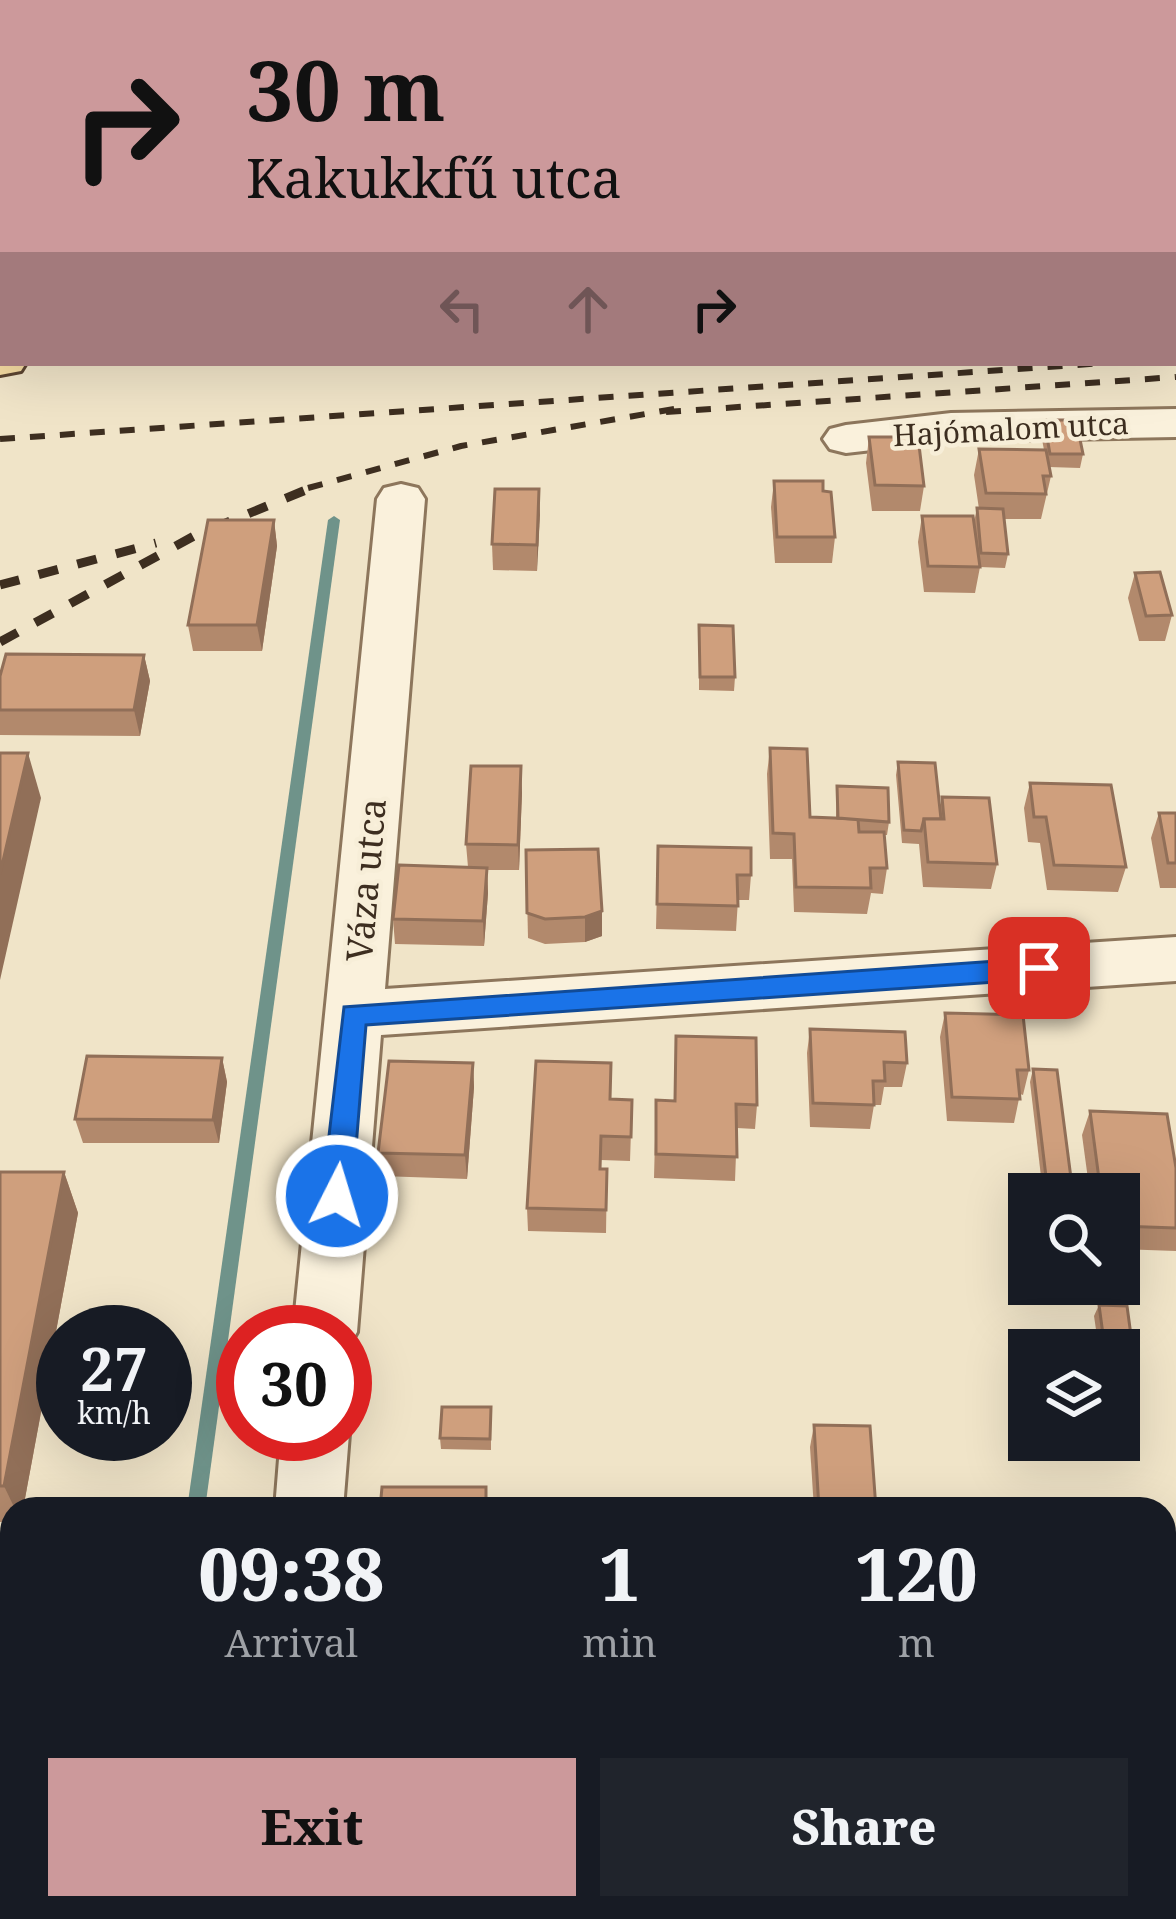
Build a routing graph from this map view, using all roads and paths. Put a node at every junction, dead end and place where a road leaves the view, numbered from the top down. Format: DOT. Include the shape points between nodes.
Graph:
graph roads {
  1 [pos="1176,423"];
  2 [pos="846,440"];
  3 [pos="401,499"];
  4 [pos="1176,959"];
  5 [pos="353,1015"];
  6 [pos="327,1305"];
  7 [pos="313,1461"];
  8 [pos="310,1497"];
  1 -- 2 [label="street, Hajómalom utca" via="951,427"];
  3 -- 5 [label="street, Váza utca"];
  4 -- 5 [label="street"];
  5 -- 6 [label="street, Váza utca"];
  7 -- 8 [label="street"];
}
